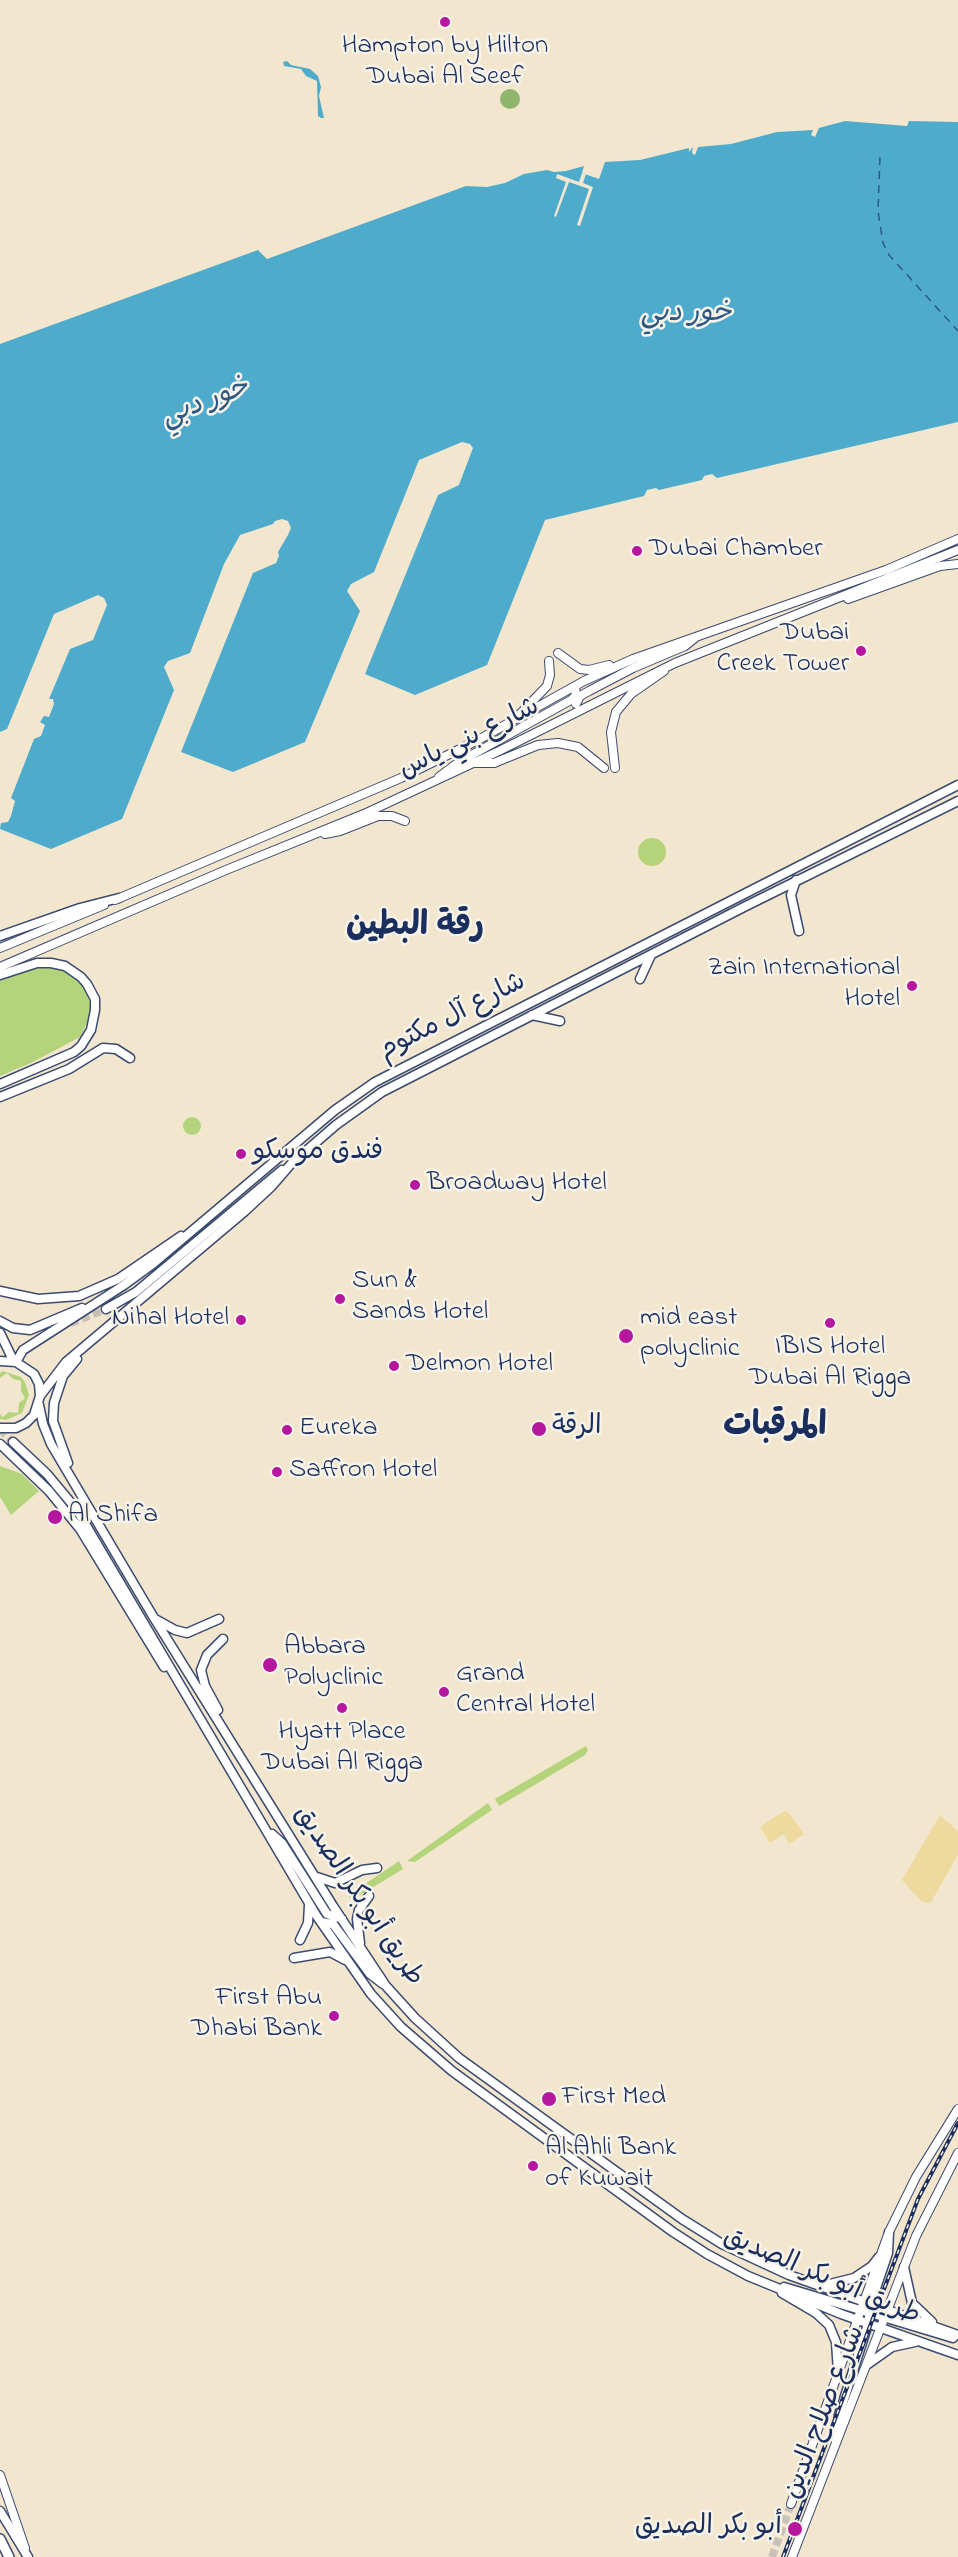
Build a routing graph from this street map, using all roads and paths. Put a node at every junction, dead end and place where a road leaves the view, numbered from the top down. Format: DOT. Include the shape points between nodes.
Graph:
graph roads {
  1 [pos="958,539"];
  2 [pos="958,550"];
  3 [pos="958,564"];
  4 [pos="838,599"];
  5 [pos="698,635"];
  6 [pos="558,653"];
  7 [pos="633,659"];
  8 [pos="549,661"];
  9 [pos="668,667"];
  10 [pos="575,686"];
  11 [pos="566,691"];
  12 [pos="576,698"];
  13 [pos="585,706"];
  14 [pos="576,711"];
  15 [pos="518,718"];
  16 [pos="474,763"];
  17 [pos="604,768"];
  18 [pos="615,768"];
  19 [pos="433,782"];
  20 [pos="958,785"];
  21 [pos="958,801"];
  22 [pos="405,821"];
  23 [pos="317,834"];
  24 [pos="796,880"];
  25 [pos="764,884"];
  26 [pos="776,891"];
  27 [pos="119,898"];
  28 [pos="799,931"];
  29 [pos="0,936"];
  30 [pos="0,948"];
  31 [pos="651,955"];
  32 [pos="0,967"];
  33 [pos="0,975"];
  34 [pos="640,979"];
  35 [pos="532,1015"];
  36 [pos="560,1021"];
  37 [pos="130,1058"];
  38 [pos="0,1084"];
  39 [pos="0,1096"];
  40 [pos="291,1164"];
  41 [pos="192,1231"];
  42 [pos="0,1291"];
  43 [pos="89,1307"];
  44 [pos="106,1309"];
  45 [pos="0,1321"];
  46 [pos="103,1330"];
  47 [pos="0,1333"];
  48 [pos="0,1361"];
  49 [pos="15,1362"];
  50 [pos="40,1396"];
  51 [pos="39,1405"];
  52 [pos="0,1428"];
  53 [pos="13,1442"];
  54 [pos="0,1444"];
  55 [pos="0,1452"];
  56 [pos="23,1464"];
  57 [pos="74,1480"];
  58 [pos="154,1618"];
  59 [pos="219,1619"];
  60 [pos="223,1639"];
  61 [pos="195,1709"];
  62 [pos="220,1722"];
  63 [pos="269,1832"];
  64 [pos="377,1868"];
  65 [pos="315,1876"];
  66 [pos="369,1896"];
  67 [pos="308,1901"];
  68 [pos="342,1919"];
  69 [pos="321,1922"];
  70 [pos="300,1940"];
  71 [pos="362,1949"];
  72 [pos="294,1958"];
  73 [pos="350,1965"];
  74 [pos="387,1986"];
  75 [pos="958,2109"];
  76 [pos="958,2153"];
  77 [pos="890,2232"];
  78 [pos="879,2257"];
  79 [pos="904,2267"];
  80 [pos="772,2286"];
  81 [pos="820,2287"];
  82 [pos="867,2302"];
  83 [pos="870,2313"];
  84 [pos="887,2313"];
  85 [pos="858,2315"];
  86 [pos="868,2324"];
  87 [pos="882,2329"];
  88 [pos="945,2330"];
  89 [pos="958,2337"];
  90 [pos="919,2342"];
  91 [pos="958,2355"];
  92 [pos="868,2364"];
  93 [pos="838,2372"];
  94 [pos="836,2441"];
  95 [pos="0,2475"];
  96 [pos="791,2504"];
  97 [pos="0,2511"];
  98 [pos="0,2539"];
  99 [pos="28,2556"];
  100 [pos="9,2557"];
  101 [pos="792,2557"];
  1 -- 5 [label="main road, شارع بني ياس" via="892,567"];
  2 -- 4 [label="main road, شارع بني ياس"];
  3 -- 4 [label="main road" via="940,566 856,597"];
  4 -- 9 [label="main road, شارع بني ياس"];
  5 -- 7 [label="main road, شارع بني ياس"];
  5 -- 12 [label="main road" via="685,646"];
  6 -- 7 [label="main road" via="572,666 585,670"];
  7 -- 10 [label="main road, شارع بني ياس"];
  8 -- 15 [label="main road" via="547,686"];
  9 -- 13 [label="main road, شارع بني ياس"];
  9 -- 18 [label="main road" via="631,694 616,712 611,732"];
  10 -- 11 [label="main road, شارع بني ياس"];
  10 -- 12 [label="main road"];
  11 -- 12 [label="main road"];
  11 -- 15 [label="main road, شارع بني ياس"];
  12 -- 13 [label="main road"];
  12 -- 14 [label="main road"];
  12 -- 19 [label="main road" via="459,762"];
  13 -- 14 [label="main road, شارع بني ياس"];
  14 -- 16 [label="main road, شارع بني ياس"];
  15 -- 27 [label="main road, شارع بني ياس" via="370,792"];
  16 -- 17 [label="main road" via="494,763 538,745 558,742 578,747"];
  16 -- 19 [label="main road, شارع بني ياس"];
  19 -- 23 [label="main road, شارع بني ياس"];
  20 -- 25 [label="main road, شارع آل مكتوم"];
  21 -- 24 [label="main road, شارع آل مكتوم"];
  22 -- 23 [label="main road" via="378,816 340,831"];
  23 -- 32 [label="main road, شارع بني ياس"];
  24 -- 26 [label="main road, شارع آل مكتوم"];
  24 -- 28 [label="main road" via="791,895"];
  25 -- 26 [label="main road"];
  25 -- 41 [label="main road, شارع آل مكتوم" via="375,1082 335,1110"];
  26 -- 31 [label="main road, شارع آل مكتوم"];
  27 -- 29 [label="main road"];
  27 -- 30 [label="main road, شارع بني ياس"];
  31 -- 34 [label="main road"];
  31 -- 35 [label="main road, شارع آل مكتوم"];
  33 -- 38 [label="main road" via="37,963 65,966 87,984 95,1010 91,1030 74,1052"];
  35 -- 36 [label="main road"];
  35 -- 40 [label="main road, شارع آل مكتوم" via="382,1092"];
  37 -- 39 [label="main road" via="116,1049 103,1048 69,1069"];
  40 -- 44 [label="main road" via="136,1292"];
  40 -- 46 [label="main road, شارع آل مكتوم" via="244,1212"];
  41 -- 42 [label="main road" via="174,1239 118,1279 79,1296 38,1299"];
  41 -- 43 [label="main road, شارع آل مكتوم" via="137,1276"];
  43 -- 45 [label="main road" via="30,1330"];
  43 -- 49 [label="main road, شارع آل مكتوم" via="22,1350"];
  46 -- 50 [label="main road, شارع آل مكتوم" via="60,1369"];
  46 -- 57 [label="main road" via="63,1376 54,1403 53,1421"];
  47 -- 49 [label="main road"];
  48 -- 49 [label="main road"];
  49 -- 50 [label="main road" via="34,1374"];
  50 -- 51 [label="main road"];
  51 -- 52 [label="main road" via="26,1423 16,1428"];
  51 -- 57 [label="main road, طريق أبو بكر الصديق" via="46,1434"];
  53 -- 61 [label="main road, طريق أبو بكر الصديق" via="77,1510"];
  54 -- 56 [label="main road, طريق أبو بكر الصديق"];
  55 -- 56 [label="main road"];
  56 -- 61 [label="main road, طريق أبو بكر الصديق" via="80,1529 172,1681"];
  57 -- 58 [label="main road, طريق أبو بكر الصديق"];
  58 -- 59 [label="main road" via="187,1633"];
  58 -- 62 [label="main road, طريق أبو بكر الصديق"];
  60 -- 62 [label="main road" via="207,1655 201,1670"];
  61 -- 63 [label="main road, طريق أبو بكر الصديق"];
  62 -- 65 [label="main road, طريق أبو بكر الصديق"];
  63 -- 67 [label="main road, طريق أبو بكر الصديق"];
  63 -- 68 [label="main road" via="282,1843 327,1914"];
  64 -- 65 [label="main road" via="362,1870 335,1883"];
  65 -- 68 [label="main road, طريق أبو بكر الصديق"];
  66 -- 71 [label="main road" via="357,1919"];
  67 -- 69 [label="main road, طريق أبو بكر الصديق"];
  67 -- 70 [label="main road" via="308,1923"];
  68 -- 71 [label="main road, طريق أبو بكر الصديق"];
  69 -- 73 [label="main road, طريق أبو بكر الصديق"];
  69 -- 74 [label="main road" via="333,1924 370,1974"];
  71 -- 74 [label="main road, طريق أبو بكر الصديق"];
  72 -- 73 [label="main road" via="330,1952"];
  73 -- 80 [label="main road, طريق أبو بكر الصديق" via="385,2011 434,2057 673,2232 724,2264"];
  74 -- 81 [label="main road, طريق أبو بكر الصديق" via="459,2058 682,2219 746,2256"];
  75 -- 77 [label="main road, شارع صلاح الدين" via="916,2177"];
  76 -- 79 [label="main road, شارع صلاح الدين"];
  77 -- 78 [label="main road, شارع صلاح الدين"];
  77 -- 82 [label="main road" via="888,2253"];
  78 -- 81 [label="main road" via="854,2278"];
  78 -- 82 [label="main road, شارع صلاح الدين"];
  79 -- 84 [label="main road, شارع صلاح الدين"];
  79 -- 88 [label="main road" via="912,2303 924,2317"];
  80 -- 85 [label="main road" via="813,2294"];
  80 -- 93 [label="main road" via="829,2325 838,2352"];
  81 -- 82 [label="main road, طريق أبو بكر الصديق"];
  82 -- 83 [label="main road"];
  82 -- 84 [label="main road, طريق أبو بكر الصديق"];
  82 -- 85 [label="main road, شارع صلاح الدين"];
  83 -- 84 [label="main road"];
  83 -- 85 [label="main road"];
  83 -- 86 [label="main road"];
  84 -- 87 [label="main road, شارع صلاح الدين"];
  84 -- 88 [label="main road, طريق أبو بكر الصديق"];
  84 -- 89 [label="main road"];
  85 -- 86 [label="main road, طريق أبو بكر الصديق"];
  85 -- 93 [label="main road, شارع صلاح الدين"];
  86 -- 87 [label="main road, طريق أبو بكر الصديق"];
  86 -- 94 [label="main road" via="839,2415"];
  87 -- 90 [label="main road, طريق أبو بكر الصديق"];
  87 -- 92 [label="main road, شارع صلاح الدين"];
  88 -- 89 [label="main road, طريق أبو بكر الصديق"];
  90 -- 91 [label="main road, طريق أبو بكر الصديق"];
  90 -- 92 [label="main road" via="892,2347"];
  92 -- 94 [label="main road, شارع صلاح الدين"];
  93 -- 96 [label="main road, شارع صلاح الدين"];
  94 -- 101 [label="main road, شارع صلاح الدين"];
  95 -- 99 [label="main road"];
  97 -- 99 [label="main road"];
  98 -- 100 [label="highway"];
}
